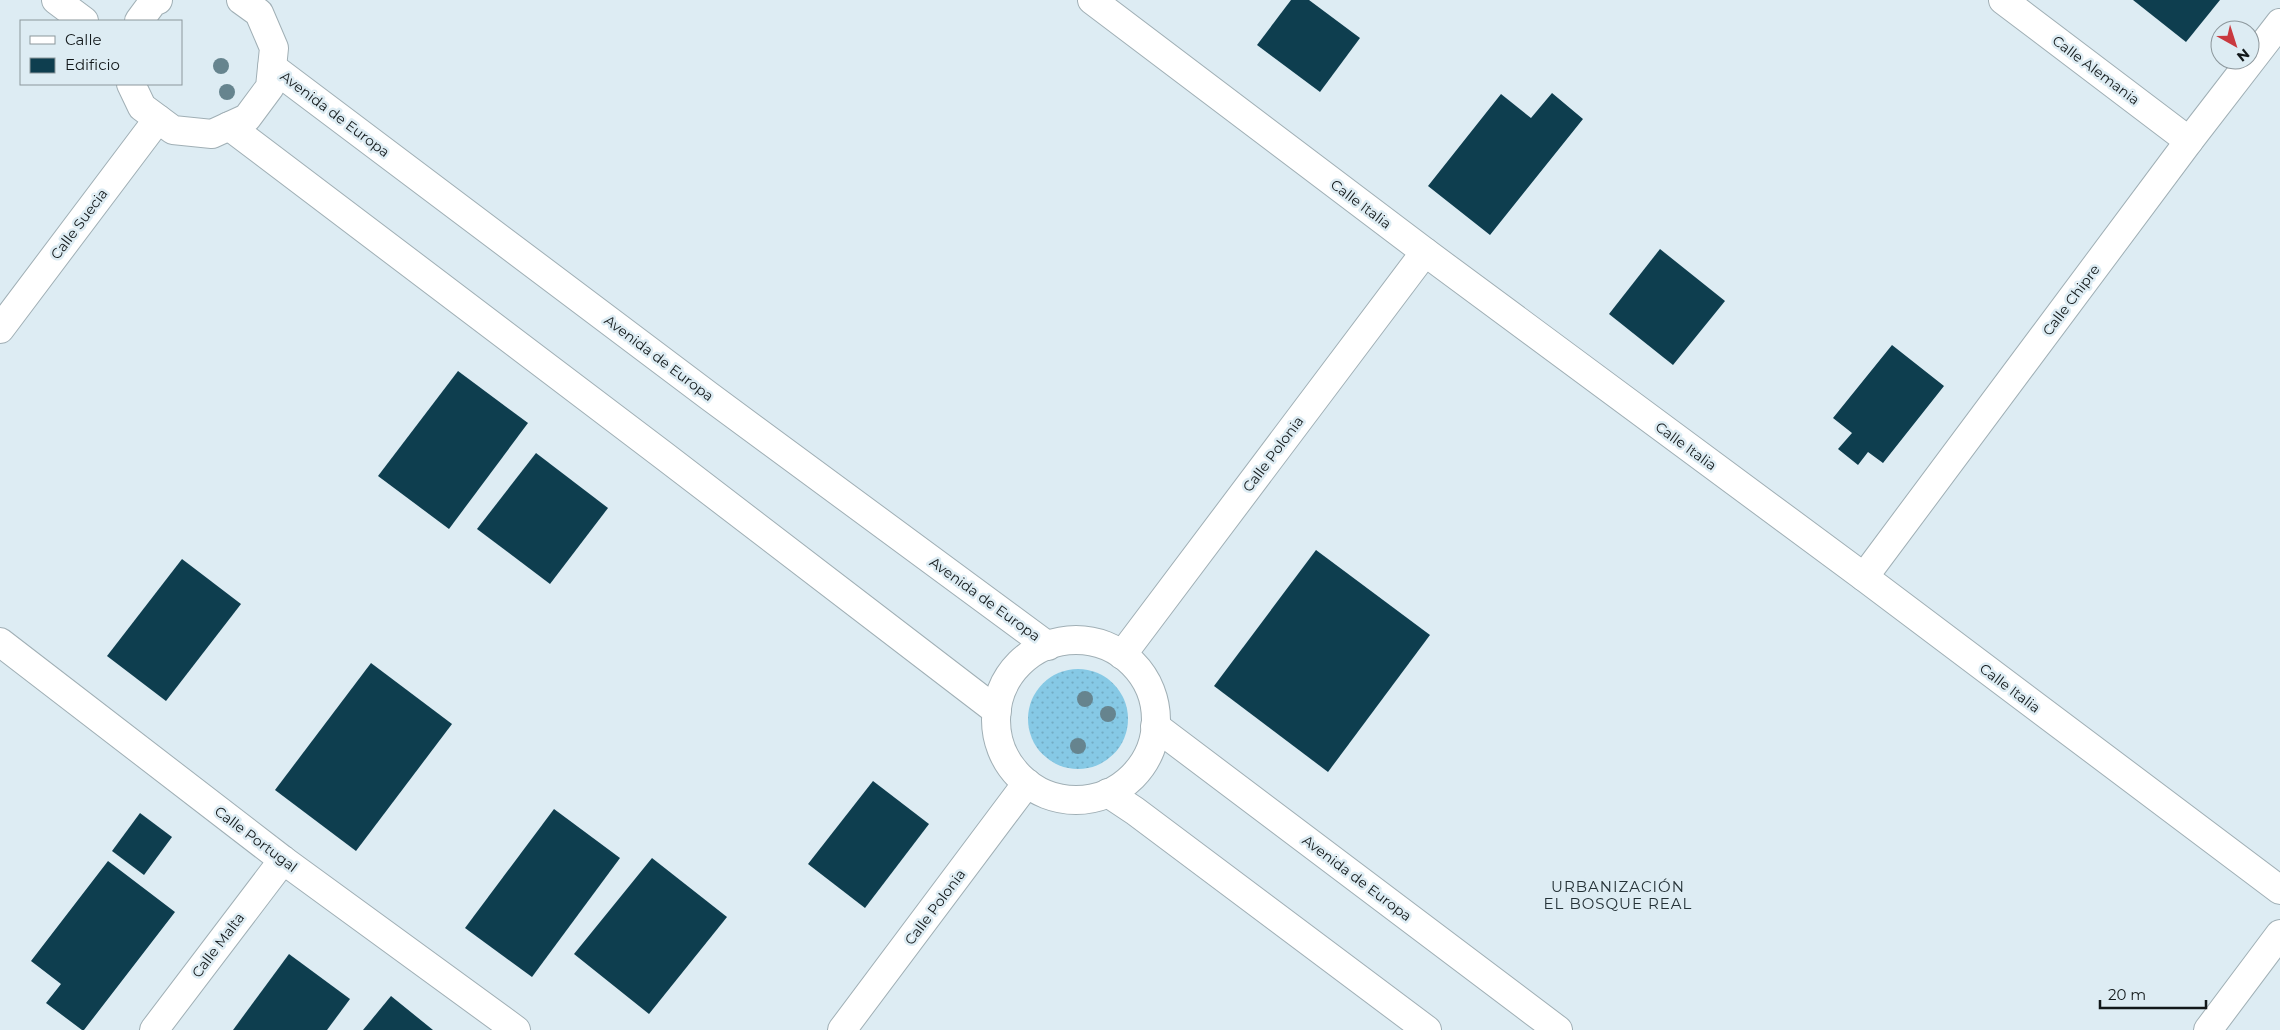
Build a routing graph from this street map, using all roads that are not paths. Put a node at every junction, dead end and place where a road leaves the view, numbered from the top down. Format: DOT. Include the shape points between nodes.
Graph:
graph roads {
  1 [pos="56,0"];
  2 [pos="158,0"];
  3 [pos="1092,0"];
  4 [pos="2003,0"];
  5 [pos="243,1"];
  6 [pos="83,20"];
  7 [pos="140,20"];
  8 [pos="2280,23"];
  9 [pos="272,67"];
  10 [pos="131,85"];
  11 [pos="158,119"];
  12 [pos="229,126"];
  13 [pos="2189,141"];
  14 [pos="1425,252"];
  15 [pos="0,329"];
  16 [pos="1864,577"];
  17 [pos="0,642"];
  18 [pos="1048,646"];
  19 [pos="1122,655"];
  20 [pos="997,711"];
  21 [pos="1155,726"];
  22 [pos="1027,783"];
  23 [pos="1108,793"];
  24 [pos="283,860"];
  25 [pos="2280,890"];
  26 [pos="2280,934"];
  27 [pos="154,1030"];
  28 [pos="516,1030"];
  29 [pos="842,1030"];
  30 [pos="1428,1030"];
  31 [pos="1558,1030"];
  32 [pos="2208,1030"];
  1 -- 6 [label="street"];
  2 -- 7 [label="street"];
  3 -- 14 [label="street, Calle Italia"];
  4 -- 13 [label="street, Calle Alemania"];
  5 -- 9 [label="street" via="258,13 274,48"];
  8 -- 13 [label="street, Calle Chipre"];
  9 -- 12 [label="street" via="270,87 247,118"];
  9 -- 18 [label="street, Avenida de Europa" via="708,396"];
  10 -- 11 [label="street" via="142,107"];
  11 -- 12 [label="street" via="173,130 212,134"];
  11 -- 15 [label="street, Calle Suecia"];
  12 -- 20 [label="street"];
  13 -- 16 [label="street, Calle Chipre"];
  14 -- 16 [label="street, Calle Italia"];
  14 -- 19 [label="street, Calle Polonia"];
  16 -- 25 [label="street, Calle Italia"];
  17 -- 24 [label="street, Calle Portugal"];
  18 -- 19 [label="street" via="1063,639 1106,643"];
  18 -- 20 [label="street" via="1025,656 999,691"];
  19 -- 21 [label="street" via="1140,668 1158,707"];
  20 -- 22 [label="street" via="995,733 1012,772"];
  21 -- 23 [label="street" via="1153,749 1128,784"];
  21 -- 31 [label="street, Avenida de Europa"];
  22 -- 23 [label="street" via="1047,797 1089,801"];
  22 -- 29 [label="street, Calle Polonia"];
  23 -- 30 [label="street"];
  24 -- 27 [label="street, Calle Malta"];
  24 -- 28 [label="street, Calle Portugal"];
  26 -- 32 [label="street"];
}
